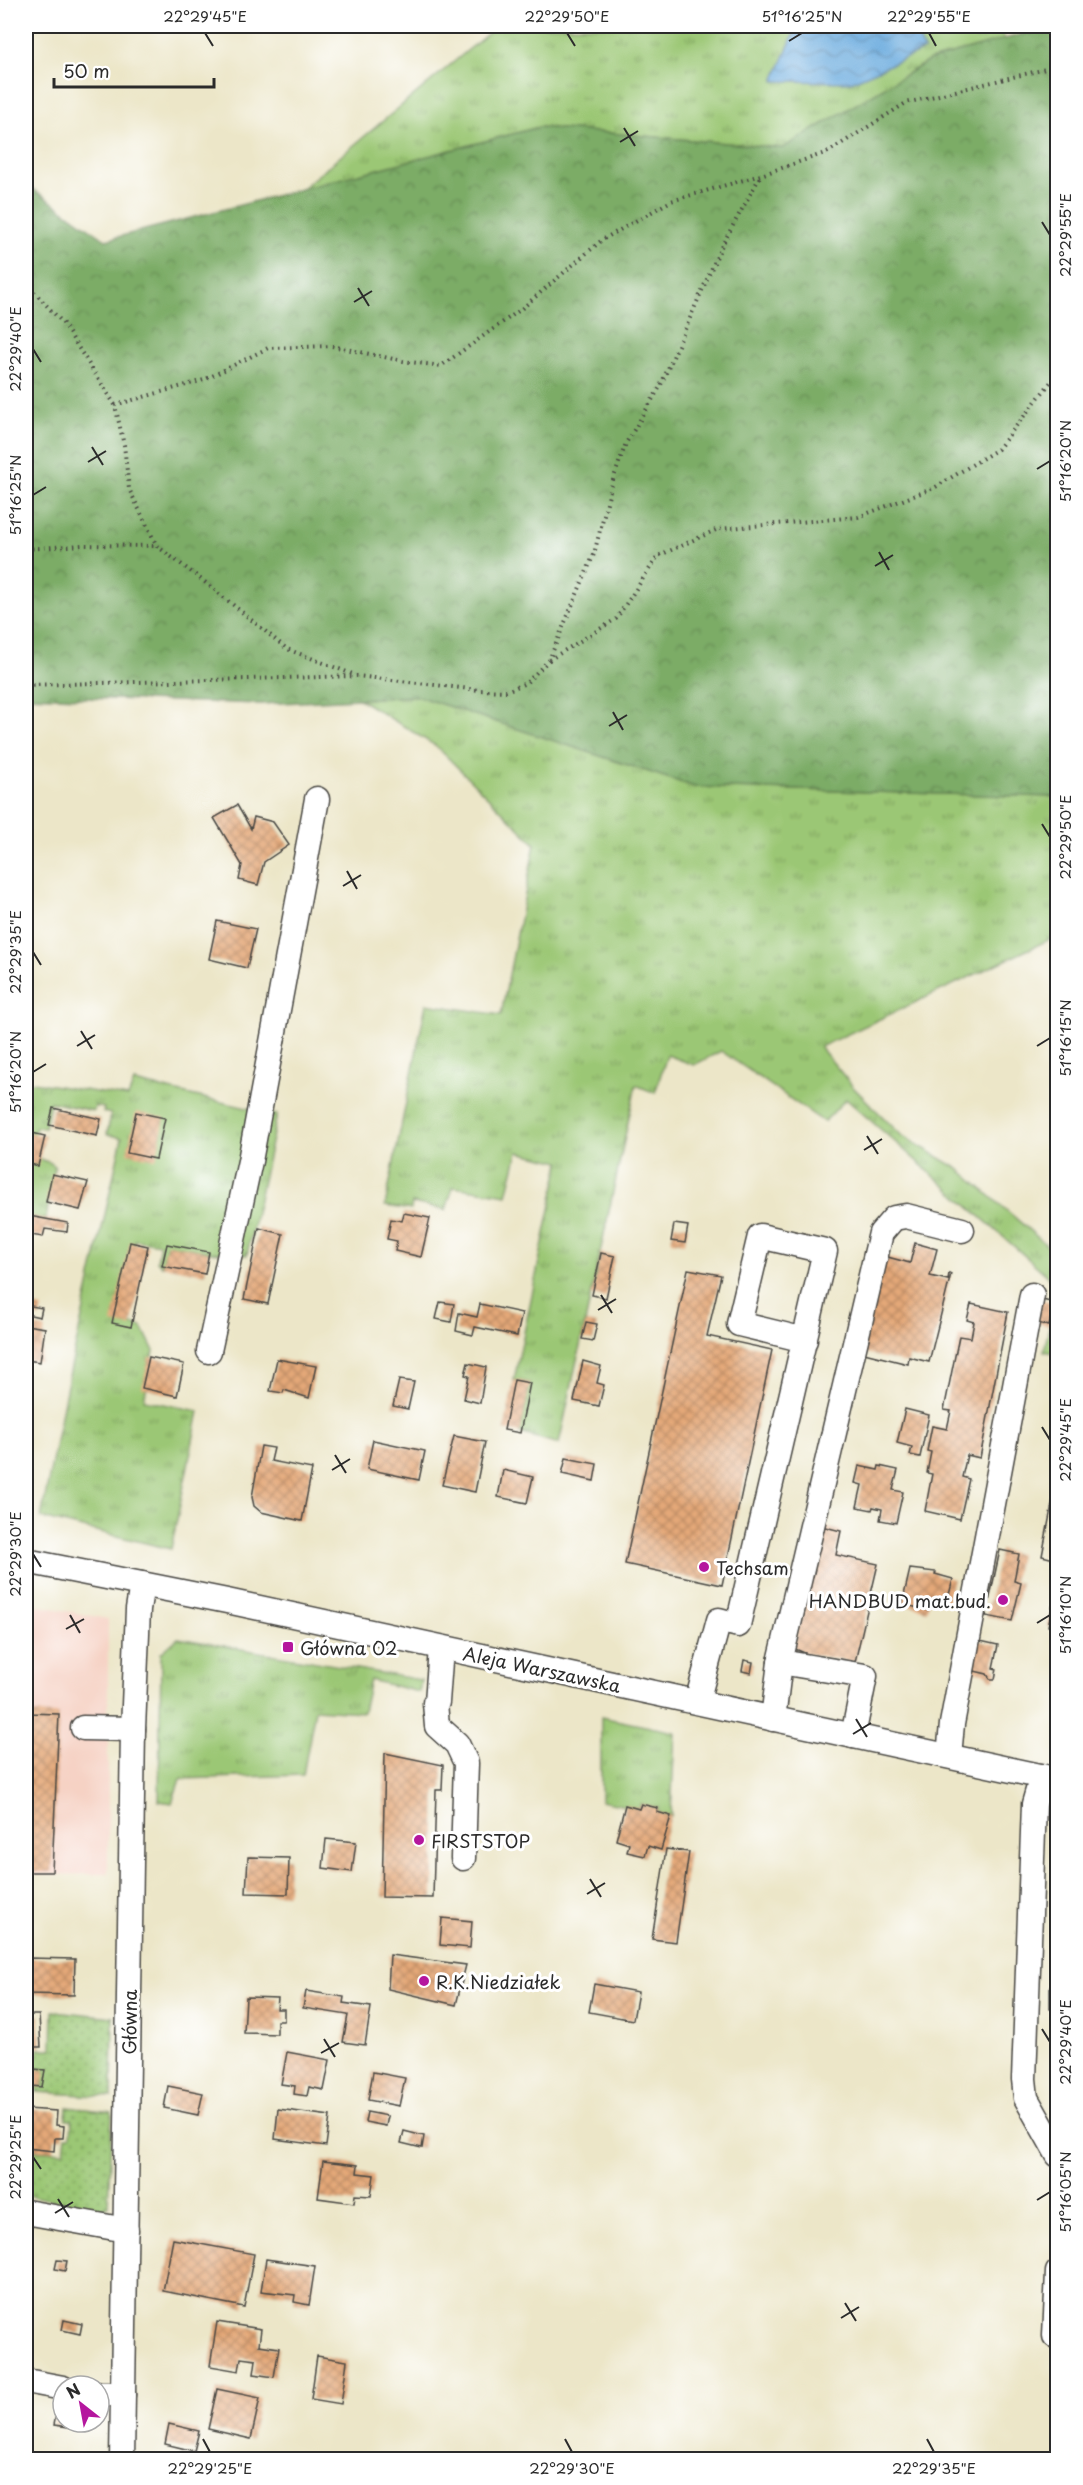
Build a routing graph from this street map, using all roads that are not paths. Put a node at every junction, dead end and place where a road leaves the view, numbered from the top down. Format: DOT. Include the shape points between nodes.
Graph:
graph roads {
  1 [pos="317,799"];
  2 [pos="962,1230"];
  3 [pos="1032,1295"];
  4 [pos="805,1340"];
  5 [pos="209,1351"];
  6 [pos="26,1561"];
  7 [pos="142,1584"];
  8 [pos="441,1648"];
  9 [pos="780,1662"];
  10 [pos="697,1702"];
  11 [pos="773,1719"];
  12 [pos="83,1728"];
  13 [pos="133,1729"];
  14 [pos="853,1736"];
  15 [pos="949,1756"];
  16 [pos="1050,1778"];
  17 [pos="463,1858"];
  18 [pos="1058,2155"];
  19 [pos="26,2212"];
  20 [pos="126,2230"];
  21 [pos="1058,2272"];
  22 [pos="1055,2336"];
  23 [pos="26,2381"];
  24 [pos="51,2386"];
  25 [pos="111,2394"];
  26 [pos="123,2394"];
  27 [pos="122,2460"];
  1 -- 5 [label="street" via="250,1161"];
  2 -- 9 [label="street" via="906,1216 894,1218 881,1233"];
  3 -- 15 [label="street"];
  4 -- 4 [label="street" via="825,1251 760,1236 739,1324"];
  4 -- 10 [label="street" via="738,1625 719,1620"];
  6 -- 7 [label="street, Aleja Warszawska"];
  7 -- 8 [label="street, Aleja Warszawska"];
  7 -- 13 [label="street, Główna"];
  8 -- 10 [label="street, Aleja Warszawska"];
  8 -- 17 [label="street" via="435,1703 437,1726 457,1744 466,1763"];
  9 -- 11 [label="street"];
  9 -- 14 [label="street" via="865,1676"];
  10 -- 11 [label="street, Aleja Warszawska"];
  11 -- 14 [label="street, Aleja Warszawska"];
  12 -- 13 [label="street"];
  13 -- 20 [label="street, Główna"];
  14 -- 15 [label="street, Aleja Warszawska"];
  15 -- 16 [label="street, Aleja Warszawska"];
  16 -- 18 [label="street" via="1034,1804 1024,2079 1026,2098"];
  19 -- 20 [label="street"];
  20 -- 26 [label="street, Główna"];
  21 -- 22 [label="street"];
  23 -- 24 [label="street"];
  25 -- 26 [label="street"];
  26 -- 27 [label="street, Główna"];
}
